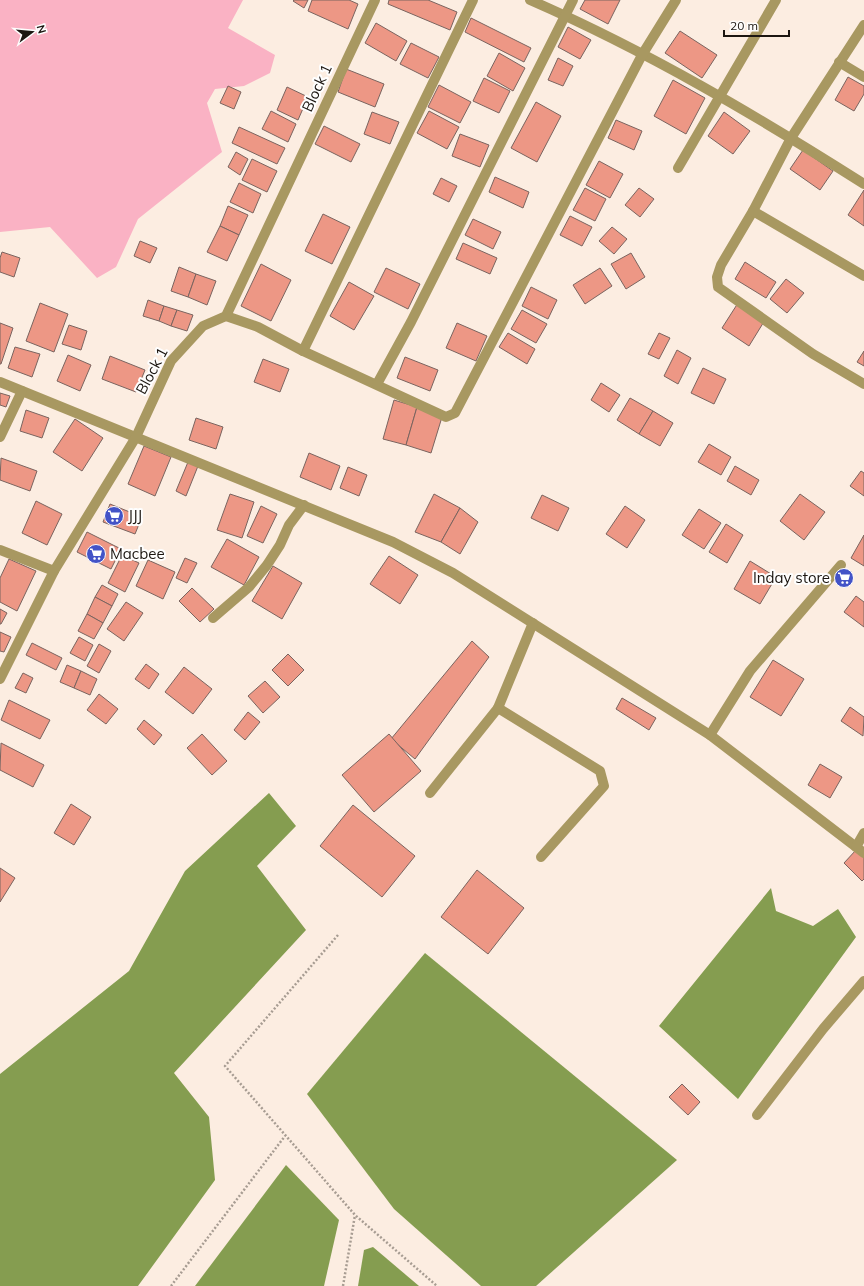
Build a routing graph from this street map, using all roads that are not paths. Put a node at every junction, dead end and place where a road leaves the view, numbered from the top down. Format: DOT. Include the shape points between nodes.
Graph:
graph roads {
  1 [pos="375,0"];
  2 [pos="473,0"];
  3 [pos="530,0"];
  4 [pos="573,0"];
  5 [pos="676,0"];
  6 [pos="776,0"];
  7 [pos="564,15"];
  8 [pos="864,25"];
  9 [pos="642,55"];
  10 [pos="840,62"];
  11 [pos="864,77"];
  12 [pos="719,96"];
  13 [pos="791,138"];
  14 [pos="678,168"];
  15 [pos="864,184"];
  16 [pos="753,211"];
  17 [pos="864,276"];
  18 [pos="226,316"];
  19 [pos="302,351"];
  20 [pos="0,382"];
  21 [pos="377,384"];
  22 [pos="864,384"];
  23 [pos="22,391"];
  24 [pos="136,437"];
  25 [pos="0,438"];
  26 [pos="304,504"];
  27 [pos="0,550"];
  28 [pos="841,565"];
  29 [pos="54,571"];
  30 [pos="213,618"];
  31 [pos="533,622"];
  32 [pos="0,679"];
  33 [pos="498,708"];
  34 [pos="710,735"];
  35 [pos="430,793"];
  36 [pos="864,833"];
  37 [pos="860,850"];
  38 [pos="541,857"];
  39 [pos="864,981"];
  40 [pos="757,1115"];
  1 -- 18 [label="street, Block 1"];
  2 -- 19 [label="street"];
  3 -- 7 [label="street"];
  4 -- 7 [label="street"];
  5 -- 9 [label="street"];
  6 -- 12 [label="street"];
  7 -- 9 [label="street"];
  7 -- 21 [label="street" via="411,322"];
  8 -- 10 [label="street"];
  9 -- 12 [label="street"];
  9 -- 21 [label="street" via="455,413 446,417"];
  10 -- 11 [label="street"];
  10 -- 13 [label="street"];
  12 -- 13 [label="street"];
  12 -- 14 [label="street"];
  13 -- 15 [label="street"];
  13 -- 16 [label="street"];
  16 -- 17 [label="street"];
  16 -- 22 [label="street" via="721,265 717,277 718,287 813,354"];
  18 -- 19 [label="street" via="258,327"];
  18 -- 24 [label="street, Block 1" via="203,326 171,361"];
  19 -- 21 [label="street"];
  20 -- 23 [label="street"];
  23 -- 24 [label="street"];
  23 -- 25 [label="street"];
  24 -- 26 [label="street"];
  24 -- 29 [label="street, Block 1"];
  26 -- 30 [label="street" via="263,571 249,587"];
  26 -- 31 [label="street" via="400,545 453,572"];
  27 -- 29 [label="street"];
  28 -- 34 [label="street" via="750,672"];
  29 -- 32 [label="street, Block 1"];
  31 -- 33 [label="street"];
  31 -- 34 [label="street"];
  33 -- 35 [label="street"];
  33 -- 38 [label="street" via="600,771 604,786"];
  34 -- 37 [label="street"];
  36 -- 37 [label="street"];
  39 -- 40 [label="street" via="823,1029"];
}
